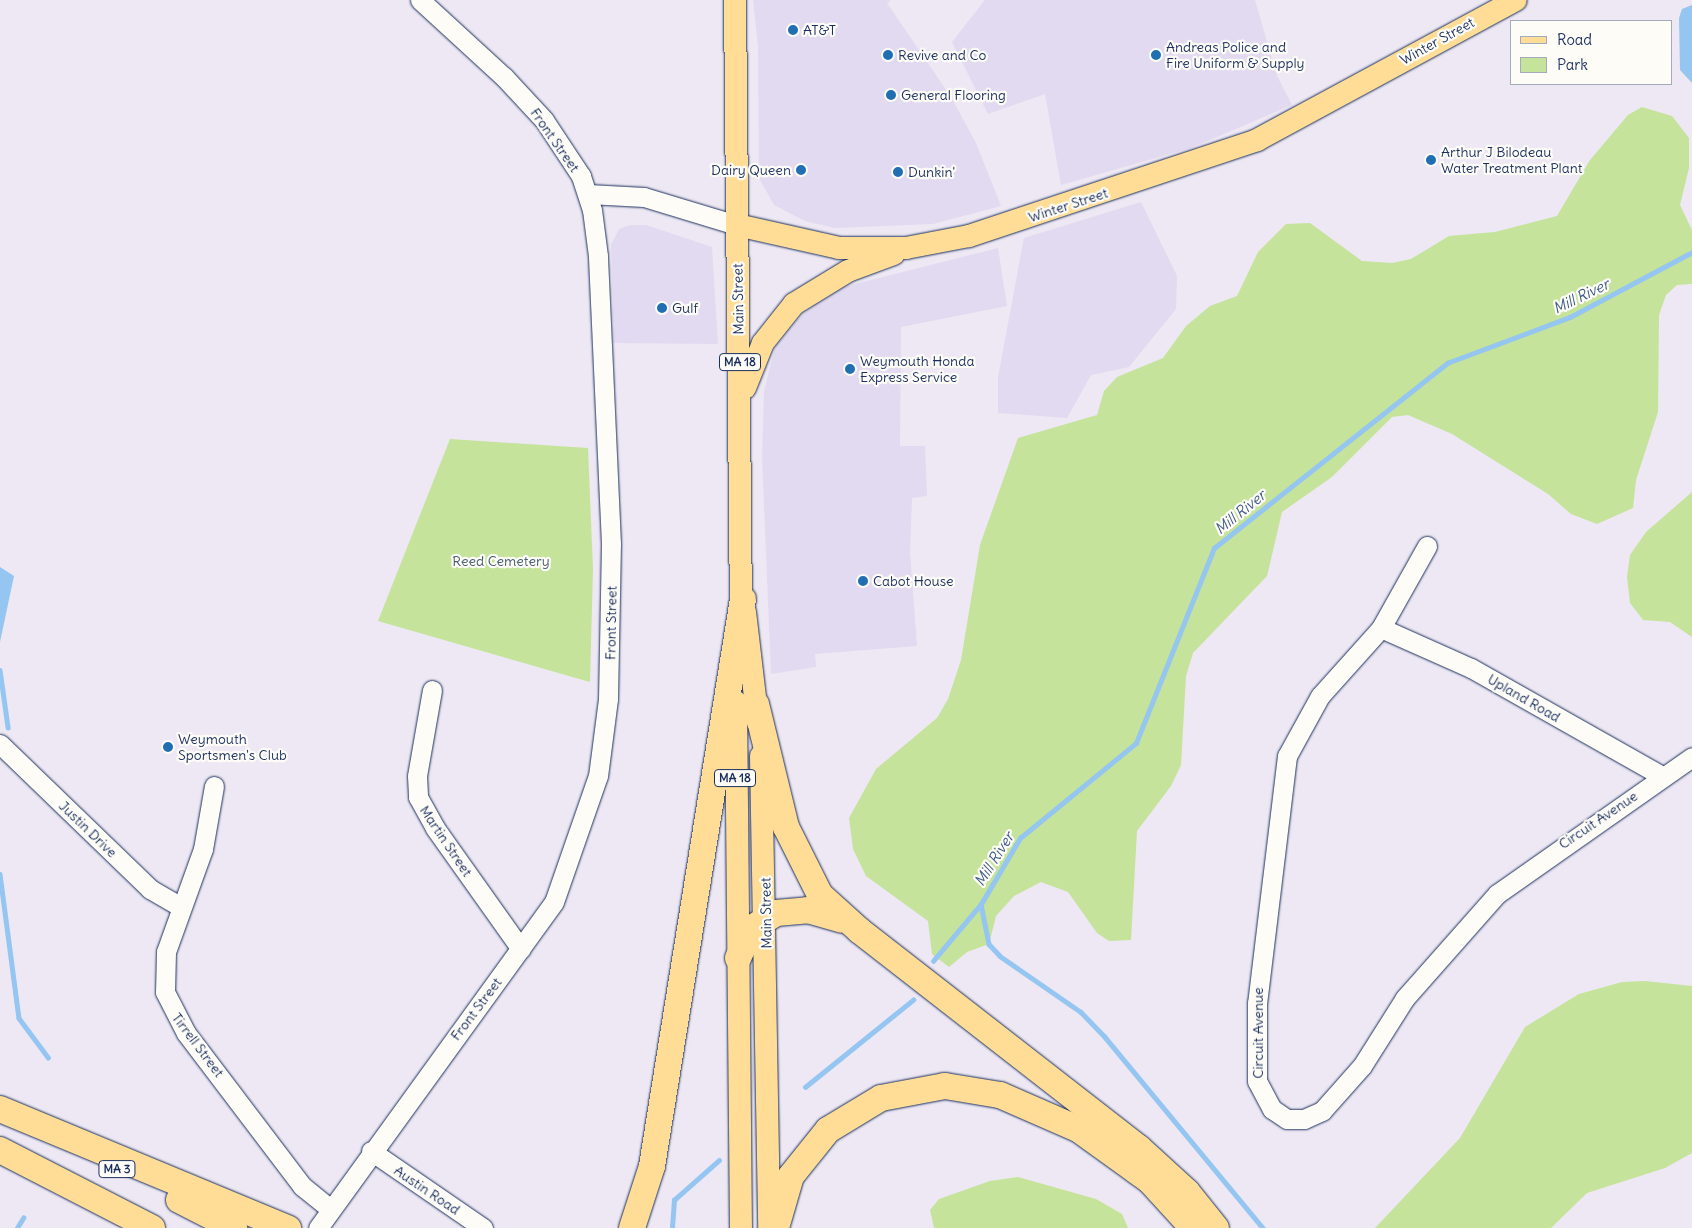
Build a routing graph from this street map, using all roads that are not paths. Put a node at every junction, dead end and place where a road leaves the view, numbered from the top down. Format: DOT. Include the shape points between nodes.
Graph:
graph roads {
  1 [pos="420,0"];
  2 [pos="735,0"];
  3 [pos="1516,0"];
  4 [pos="588,194"];
  5 [pos="737,225"];
  6 [pos="906,248"];
  7 [pos="741,402"];
  8 [pos="1428,546"];
  9 [pos="743,599"];
  10 [pos="1381,628"];
  11 [pos="432,690"];
  12 [pos="756,704"];
  13 [pos="0,744"];
  14 [pos="1692,756"];
  15 [pos="1662,776"];
  16 [pos="214,786"];
  17 [pos="181,907"];
  18 [pos="766,917"];
  19 [pos="860,931"];
  20 [pos="521,949"];
  21 [pos="738,958"];
  22 [pos="0,1109"];
  23 [pos="0,1151"];
  24 [pos="371,1151"];
  25 [pos="323,1220"];
  26 [pos="124,1228"];
  27 [pos="152,1228"];
  28 [pos="234,1228"];
  29 [pos="288,1228"];
  30 [pos="483,1228"];
  31 [pos="632,1228"];
  32 [pos="741,1228"];
  33 [pos="769,1228"];
  34 [pos="776,1228"];
  35 [pos="1193,1228"];
  36 [pos="1216,1228"];
  1 -- 4 [label="street, Front Street" via="504,77 544,120 571,158"];
  2 -- 5 [label="main road, Main Street / MA 18"];
  3 -- 6 [label="main road, Winter Street" via="1283,128 1224,153 970,236"];
  4 -- 5 [label="street, Winter Street" via="644,197"];
  4 -- 20 [label="street, Front Street" via="598,256 611,544 608,699 598,776 585,824 554,902"];
  5 -- 6 [label="main road, Winter Street" via="839,248"];
  5 -- 7 [label="main road, Main Street / MA 18"];
  6 -- 7 [label="main road" via="848,270 794,304 763,343"];
  7 -- 9 [label="main road, Main Street / MA 18"];
  8 -- 10 [label="street, Circuit Avenue"];
  9 -- 12 [label="main road, Main Street / MA 18"];
  9 -- 21 [label="main road, Main Street / MA 18" via="735,745"];
  9 -- 31 [label="highway" via="652,1166"];
  10 -- 15 [label="street, Upland Road" via="1471,668"];
  10 -- 15 [label="street, Circuit Avenue" via="1300,726 1281,778 1258,993 1257,1081 1262,1099 1287,1119 1304,1119 1322,1111 1337,1096 1405,998 1497,894"];
  11 -- 20 [label="street, Martin Street" via="417,776 418,797 435,828"];
  12 -- 18 [label="main road, Main Street / MA 18"];
  12 -- 19 [label="highway" via="777,798 799,862 820,895"];
  13 -- 17 [label="street, Justin Drive" via="150,889"];
  14 -- 15 [label="street, Circuit Avenue"];
  16 -- 17 [label="street, Tirrell Street" via="203,849"];
  17 -- 25 [label="street, Tirrell Street" via="169,937 163,976 175,1016 302,1186"];
  18 -- 19 [label="highway" via="813,911"];
  18 -- 21 [label="highway" via="747,934"];
  18 -- 33 [label="main road, Main Street / MA 18"];
  19 -- 36 [label="highway" via="1138,1148 1187,1192"];
  20 -- 24 [label="street, Front Street"];
  21 -- 32 [label="main road, Main Street / MA 18"];
  22 -- 28 [label="highway, MA 3"];
  22 -- 29 [label="highway"];
  23 -- 26 [label="highway"];
  23 -- 27 [label="highway, MA 3"];
  24 -- 25 [label="street, Front Street"];
  24 -- 30 [label="street, Austin Road"];
  34 -- 35 [label="highway" via="791,1176 828,1130 881,1098 945,1086 1000,1095 1078,1129 1150,1181"];
}
